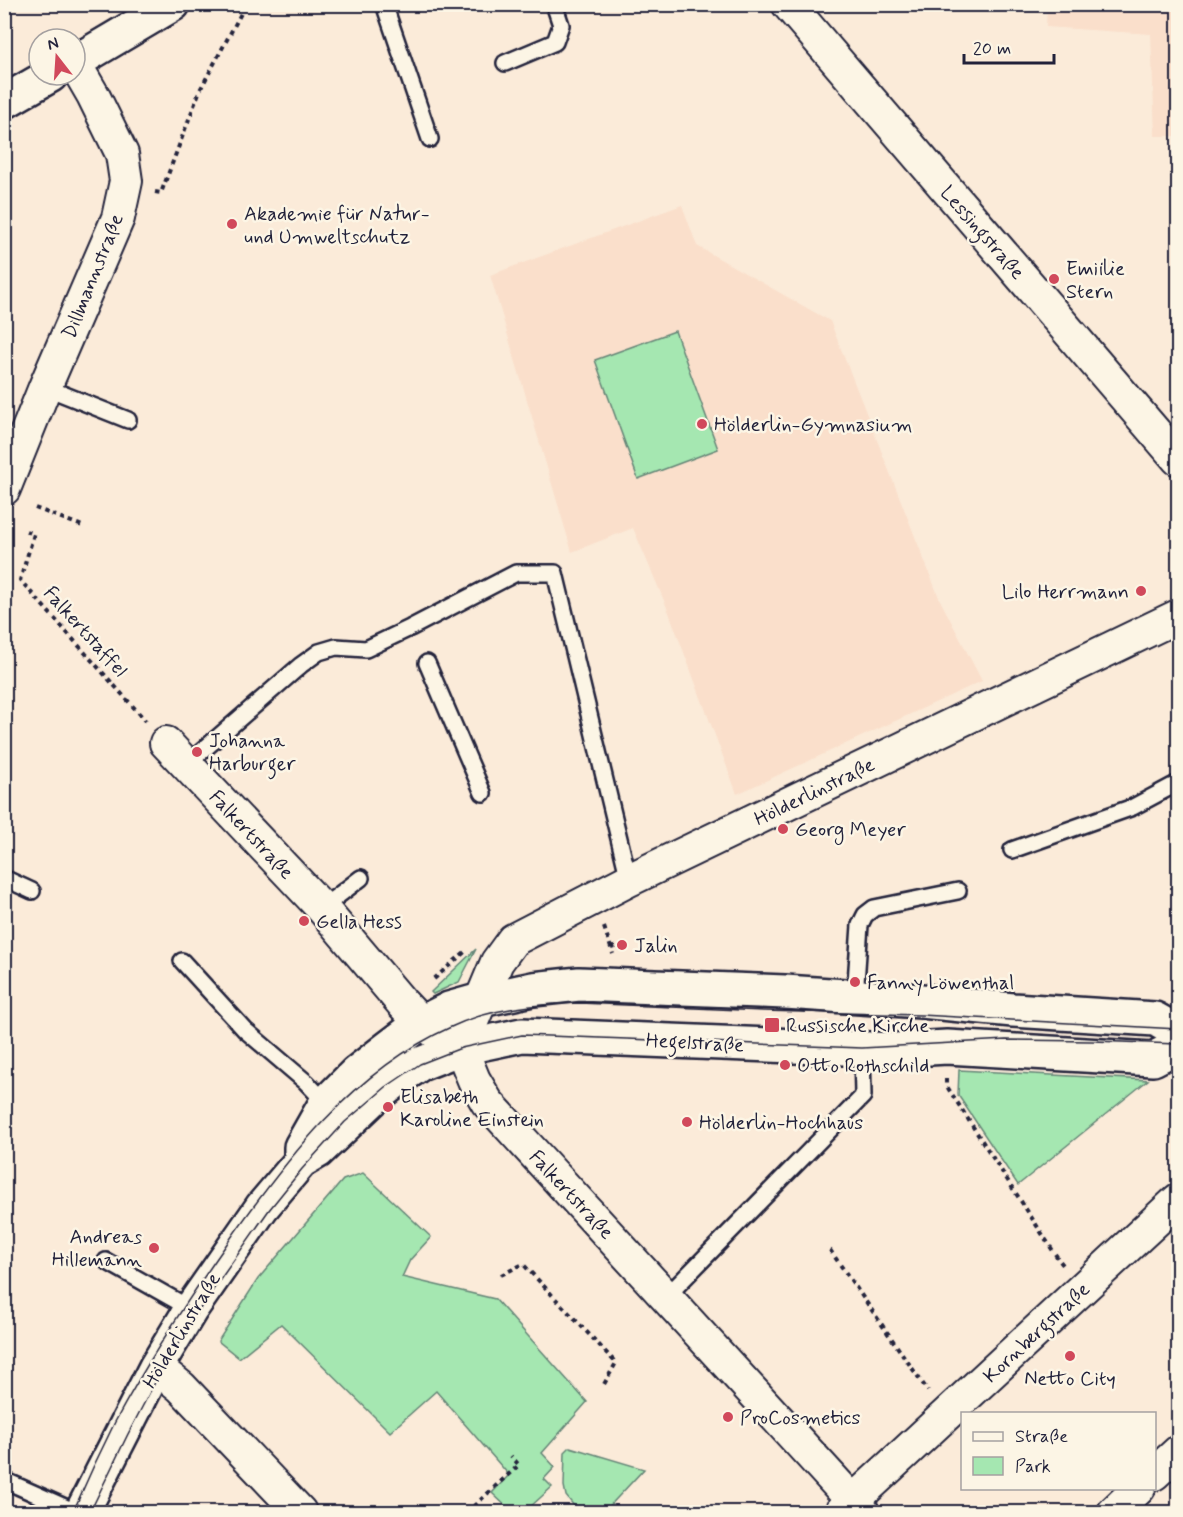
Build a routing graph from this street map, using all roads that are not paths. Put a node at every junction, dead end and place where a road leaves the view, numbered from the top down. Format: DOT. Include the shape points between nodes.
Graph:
graph roads {
  1 [pos="173,4"];
  2 [pos="384,4"];
  3 [pos="554,4"];
  4 [pos="788,4"];
  5 [pos="87,56"];
  6 [pos="505,63"];
  7 [pos="87,84"];
  8 [pos="30,87"];
  9 [pos="4,102"];
  10 [pos="430,139"];
  11 [pos="45,387"];
  12 [pos="128,420"];
  13 [pos="1179,459"];
  14 [pos="4,489"];
  15 [pos="1179,616"];
  16 [pos="427,663"];
  17 [pos="176,754"];
  18 [pos="1179,783"];
  19 [pos="483,793"];
  20 [pos="1012,850"];
  21 [pos="4,878"];
  22 [pos="360,878"];
  23 [pos="629,880"];
  24 [pos="32,891"];
  25 [pos="958,891"];
  26 [pos="322,908"];
  27 [pos="182,961"];
  28 [pos="855,997"];
  29 [pos="481,1000"];
  30 [pos="422,1023"];
  31 [pos="1179,1032"];
  32 [pos="1179,1046"];
  33 [pos="461,1048"];
  34 [pos="862,1048"];
  35 [pos="326,1103"];
  36 [pos="301,1161"];
  37 [pos="1179,1200"];
  38 [pos="106,1261"];
  39 [pos="666,1297"];
  40 [pos="191,1309"];
  41 [pos="156,1367"];
  42 [pos="1179,1452"];
  43 [pos="1156,1473"];
  44 [pos="4,1480"];
  45 [pos="1137,1490"];
  46 [pos="852,1509"];
  47 [pos="76,1512"];
  48 [pos="82,1512"];
  49 [pos="300,1512"];
  50 [pos="1114,1512"];
  1 -- 5 [label="street"];
  2 -- 10 [label="lane"];
  3 -- 6 [label="lane" via="561,25 555,42"];
  4 -- 13 [label="street, Lessingstraße"];
  7 -- 11 [label="street, Dillmannstraße" via="122,154 126,181 118,218"];
  8 -- 9 [label="street"];
  11 -- 12 [label="lane"];
  11 -- 14 [label="street, Dillmannstraße"];
  15 -- 23 [label="street, Hölderlinstraße"];
  16 -- 19 [label="lane"];
  17 -- 23 [label="lane" via="319,652 336,647 366,649 413,633 516,573 555,573"];
  17 -- 26 [label="street, Falkertstraße"];
  18 -- 20 [label="lane" via="1133,807"];
  21 -- 24 [label="lane"];
  22 -- 26 [label="lane"];
  23 -- 29 [label="street, Hölderlinstraße" via="513,940 497,962"];
  25 -- 28 [label="lane" via="874,908 865,915 860,925"];
  26 -- 30 [label="street, Falkertstraße"];
  27 -- 35 [label="lane" via="245,1030"];
  28 -- 29 [label="street" via="579,984"];
  28 -- 31 [label="street" via="1155,1020"];
  29 -- 30 [label="street, Hölderlinstraße" via="449,1009"];
  29 -- 33 [label="street, Hölderlinstraße"];
  30 -- 33 [label="street, Falkertstraße"];
  30 -- 35 [label="street, Hölderlinstraße" via="356,1073"];
  32 -- 34 [label="street, Hegelstraße" via="1153,1059 947,1047"];
  33 -- 34 [label="street, Hegelstraße" via="522,1035"];
  33 -- 36 [label="street, Hölderlinstraße" via="402,1076 318,1151"];
  33 -- 39 [label="street, Falkertstraße" via="487,1102"];
  34 -- 39 [label="lane" via="864,1096"];
  35 -- 36 [label="street, Hölderlinstraße" via="301,1147"];
  36 -- 40 [label="street, Hölderlinstraße" via="262,1207"];
  37 -- 46 [label="street, Kornbergstraße"];
  38 -- 40 [label="lane"];
  39 -- 46 [label="street, Falkertstraße"];
  40 -- 41 [label="street, Hölderlinstraße"];
  41 -- 48 [label="street, Hölderlinstraße"];
  41 -- 49 [label="street" via="181,1387"];
  42 -- 43 [label="street"];
  44 -- 47 [label="lane"];
  45 -- 50 [label="street"];
}
